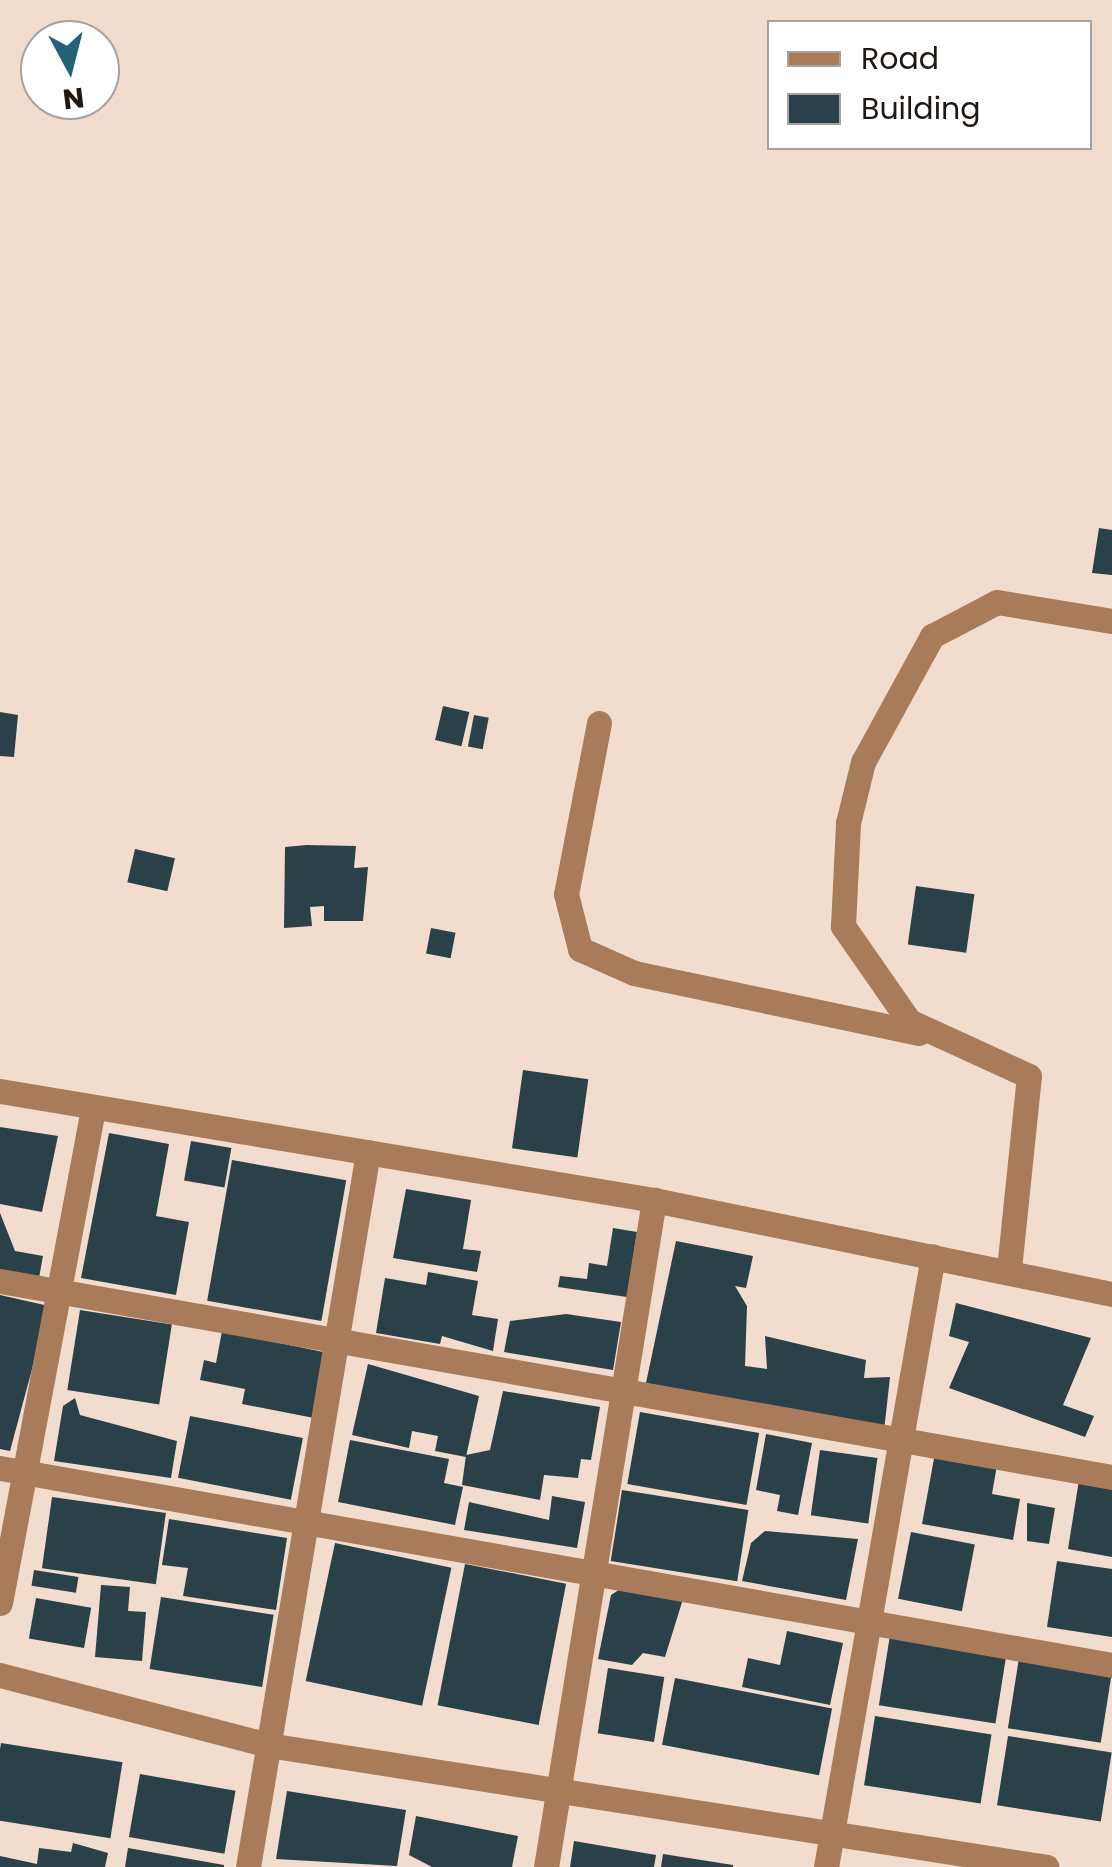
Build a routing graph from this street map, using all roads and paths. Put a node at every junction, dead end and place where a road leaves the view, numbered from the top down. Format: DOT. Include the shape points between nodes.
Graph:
graph roads {
  1 [pos="1112,621"];
  2 [pos="599,723"];
  3 [pos="919,1033"];
  4 [pos="0,1091"];
  5 [pos="94,1109"];
  6 [pos="368,1152"];
  7 [pos="654,1200"];
  8 [pos="933,1256"];
  9 [pos="1009,1269"];
  10 [pos="0,1281"];
  11 [pos="57,1292"];
  12 [pos="1112,1294"];
  13 [pos="336,1340"];
  14 [pos="623,1391"];
  15 [pos="900,1440"];
  16 [pos="11,1470"];
  17 [pos="1112,1477"];
  18 [pos="306,1523"];
  19 [pos="594,1573"];
  20 [pos="0,1603"];
  21 [pos="869,1622"];
  22 [pos="1112,1665"];
  23 [pos="0,1675"];
  24 [pos="268,1745"];
  25 [pos="558,1790"];
  26 [pos="832,1833"];
  27 [pos="248,1867"];
  28 [pos="546,1867"];
  29 [pos="826,1867"];
  30 [pos="1047,1867"];
  1 -- 3 [label="street" via="998,602 961,614 932,636 862,762 848,824 844,926"];
  2 -- 3 [label="street" via="566,894 580,949 634,973"];
  3 -- 9 [label="street" via="1029,1076"];
  4 -- 5 [label="street"];
  5 -- 6 [label="street"];
  5 -- 11 [label="street"];
  6 -- 7 [label="street"];
  6 -- 13 [label="street"];
  7 -- 8 [label="street"];
  7 -- 14 [label="street"];
  8 -- 9 [label="street"];
  8 -- 15 [label="street"];
  9 -- 12 [label="street"];
  10 -- 11 [label="street"];
  11 -- 13 [label="street"];
  11 -- 16 [label="street"];
  13 -- 14 [label="street"];
  13 -- 18 [label="street"];
  14 -- 15 [label="street"];
  14 -- 19 [label="street"];
  15 -- 17 [label="street"];
  15 -- 21 [label="street"];
  16 -- 18 [label="street"];
  16 -- 20 [label="street"];
  18 -- 19 [label="street"];
  18 -- 24 [label="street"];
  19 -- 21 [label="street"];
  19 -- 25 [label="street"];
  21 -- 22 [label="street"];
  21 -- 26 [label="street"];
  23 -- 24 [label="street"];
  24 -- 25 [label="street"];
  24 -- 27 [label="street"];
  25 -- 26 [label="street"];
  25 -- 28 [label="street"];
  26 -- 29 [label="street"];
  26 -- 30 [label="street"];
}
